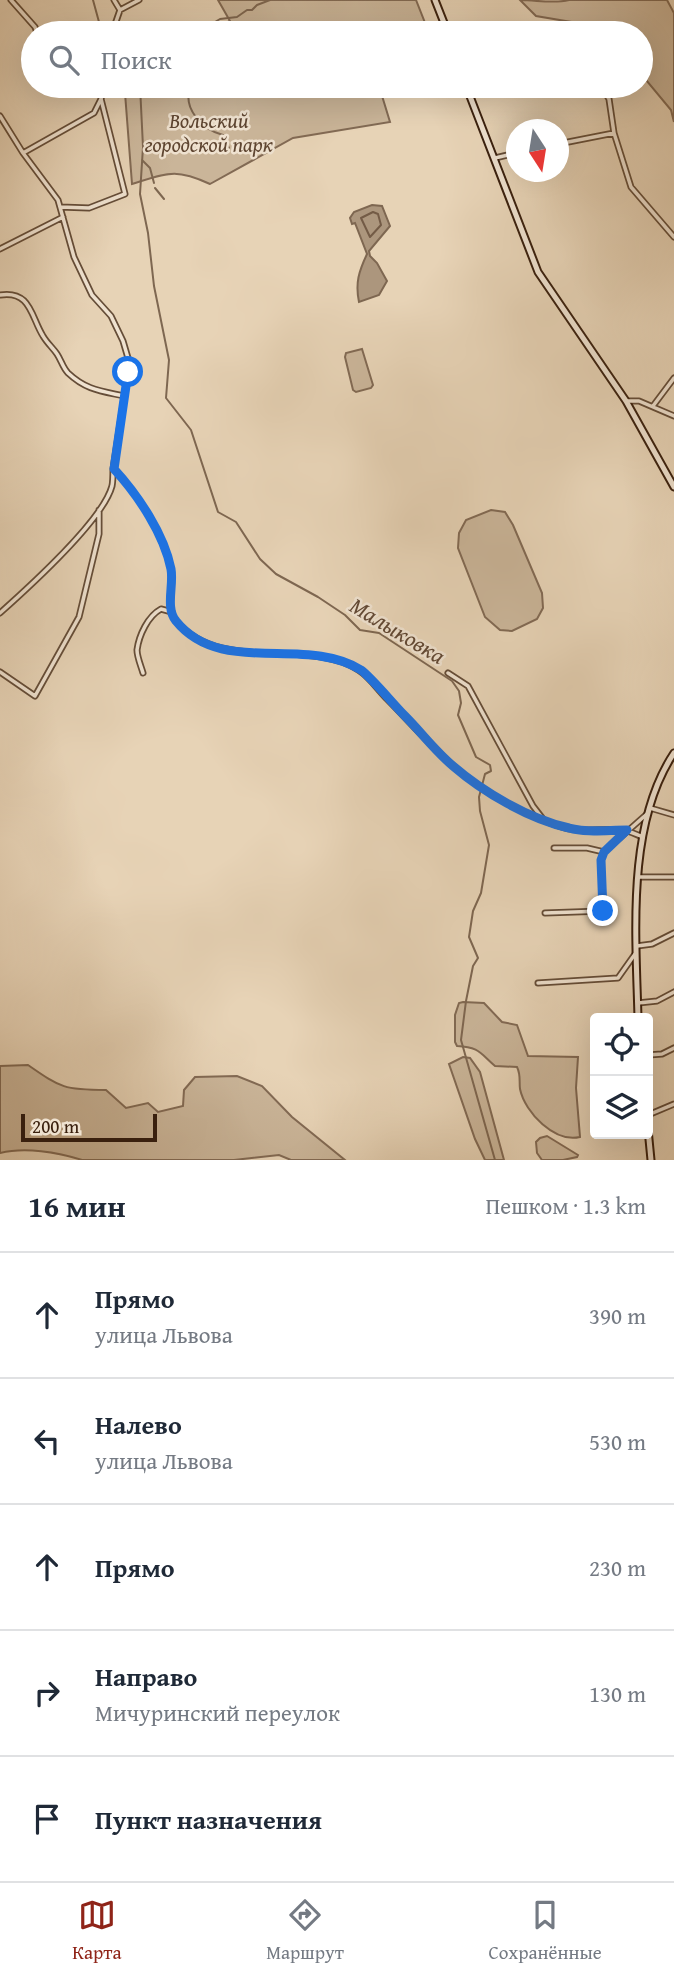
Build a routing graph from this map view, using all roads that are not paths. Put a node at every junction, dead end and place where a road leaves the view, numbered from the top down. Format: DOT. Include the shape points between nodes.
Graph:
graph roads {
  1 [pos="10,0"];
  2 [pos="114,0"];
  3 [pos="139,0"];
  4 [pos="435,0"];
  5 [pos="120,10"];
  6 [pos="29,21"];
  7 [pos="116,21"];
  8 [pos="443,21"];
  9 [pos="471,98"];
  10 [pos="608,98"];
  11 [pos="101,99"];
  12 [pos="0,116"];
  13 [pos="614,133"];
  14 [pos="569,142"];
  15 [pos="23,153"];
  16 [pos="506,155"];
  17 [pos="494,158"];
  18 [pos="60,206"];
  19 [pos="63,217"];
  20 [pos="674,236"];
  21 [pos="0,249"];
  22 [pos="0,295"];
  23 [pos="674,378"];
  24 [pos="124,396"];
  25 [pos="626,401"];
  26 [pos="653,406"];
  27 [pos="674,416"];
  28 [pos="114,469"];
  29 [pos="674,487"];
  30 [pos="99,510"];
  31 [pos="172,612"];
  32 [pos="0,613"];
  33 [pos="0,672"];
  34 [pos="143,673"];
  35 [pos="448,673"];
  36 [pos="674,753"];
  37 [pos="650,810"];
  38 [pos="674,815"];
  39 [pos="544,820"];
  40 [pos="627,830"];
  41 [pos="643,836"];
  42 [pos="554,848"];
  43 [pos="604,852"];
  44 [pos="638,877"];
  45 [pos="674,877"];
  46 [pos="545,913"];
  47 [pos="674,933"];
  48 [pos="637,949"];
  49 [pos="538,983"];
  50 [pos="674,992"];
  51 [pos="638,1003"];
  52 [pos="638,1013"];
  53 [pos="674,1048"];
  54 [pos="653,1055"];
  55 [pos="674,1104"];
  56 [pos="653,1113"];
  57 [pos="649,1139"];
  58 [pos="651,1160"];
  1 -- 6 [label="street"];
  2 -- 5 [label="street"];
  3 -- 5 [label="street"];
  4 -- 8 [label="main road"];
  5 -- 7 [label="street"];
  9 -- 17 [label="main road"];
  10 -- 13 [label="street"];
  11 -- 15 [label="street" via="94,113"];
  11 -- 18 [label="street" via="125,194 89,208"];
  12 -- 15 [label="street"];
  13 -- 14 [label="street"];
  13 -- 20 [label="street" via="631,187"];
  15 -- 18 [label="street"];
  16 -- 17 [label="street"];
  17 -- 25 [label="main road" via="538,272"];
  18 -- 19 [label="street"];
  19 -- 21 [label="street"];
  19 -- 24 [label="street" via="74,257 92,295 111,316 123,341 128,365"];
  22 -- 24 [label="street" via="11,293 33,312 66,371 90,389"];
  23 -- 26 [label="street"];
  24 -- 28 [label="street"];
  25 -- 26 [label="street"];
  25 -- 29 [label="main road"];
  26 -- 27 [label="street"];
  28 -- 30 [label="street"];
  28 -- 31 [label="street" via="150,517 170,565"];
  30 -- 32 [label="street" via="44,574"];
  30 -- 33 [label="street" via="99,534 79,617 34,696"];
  31 -- 34 [label="street" via="156,612 143,631 137,652"];
  31 -- 39 [label="street" via="201,642 277,655 316,655 362,671 450,764 487,792"];
  35 -- 39 [label="street" via="468,686"];
  36 -- 37 [label="main road" via="654,791"];
  37 -- 38 [label="street"];
  37 -- 40 [label="street"];
  37 -- 41 [label="main road"];
  39 -- 40 [label="street" via="571,829"];
  40 -- 41 [label="street"];
  40 -- 43 [label="street"];
  41 -- 44 [label="main road"];
  42 -- 43 [label="street"];
  43 -- 46 [label="street" via="603,911"];
  44 -- 45 [label="street"];
  44 -- 48 [label="main road"];
  47 -- 48 [label="street"];
  48 -- 49 [label="street" via="618,978"];
  48 -- 51 [label="main road"];
  50 -- 51 [label="street" via="657,1001"];
  51 -- 52 [label="main road"];
  53 -- 54 [label="street"];
  55 -- 56 [label="street"];
  57 -- 58 [label="main road"];
}
